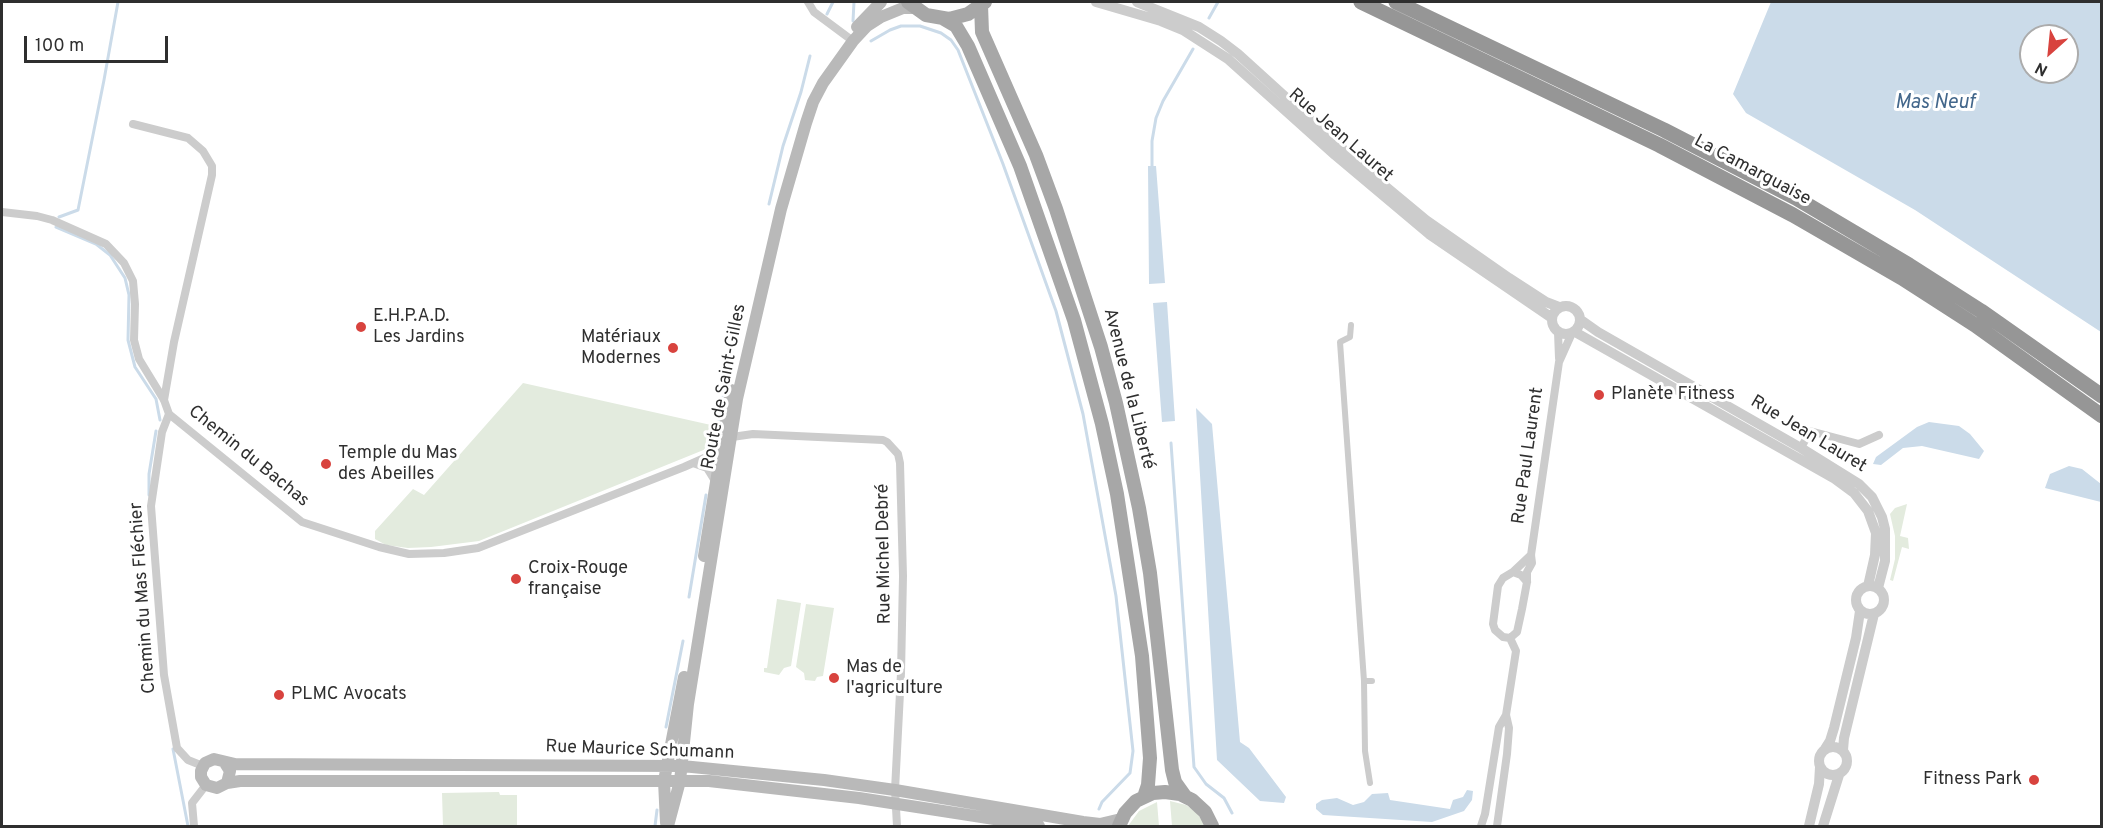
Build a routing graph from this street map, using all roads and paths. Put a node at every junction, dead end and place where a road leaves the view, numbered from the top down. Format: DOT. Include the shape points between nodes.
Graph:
graph roads {
  1 [pos="808,2"];
  2 [pos="881,2"];
  3 [pos="1096,2"];
  4 [pos="1137,2"];
  5 [pos="1361,2"];
  6 [pos="1396,2"];
  7 [pos="983,3"];
  8 [pos="912,5"];
  9 [pos="944,19"];
  10 [pos="850,39"];
  11 [pos="133,124"];
  12 [pos="2,212"];
  13 [pos="1559,307"];
  14 [pos="1552,318"];
  15 [pos="1581,320"];
  16 [pos="1352,325"];
  17 [pos="1558,332"];
  18 [pos="1573,333"];
  19 [pos="1559,362"];
  20 [pos="2102,396"];
  21 [pos="164,400"];
  22 [pos="169,414"];
  23 [pos="2102,416"];
  24 [pos="1879,435"];
  25 [pos="732,437"];
  26 [pos="721,445"];
  27 [pos="1801,448"];
  28 [pos="693,463"];
  29 [pos="716,481"];
  30 [pos="1531,555"];
  31 [pos="1513,572"];
  32 [pos="1527,582"];
  33 [pos="1873,587"];
  34 [pos="1860,611"];
  35 [pos="1874,614"];
  36 [pos="1510,638"];
  37 [pos="1364,681"];
  38 [pos="1372,681"];
  39 [pos="1506,715"];
  40 [pos="1825,749"];
  41 [pos="1843,750"];
  42 [pos="225,763"];
  43 [pos="203,766"];
  44 [pos="666,766"];
  45 [pos="682,766"];
  46 [pos="1820,767"];
  47 [pos="1839,775"];
  48 [pos="664,781"];
  49 [pos="680,781"];
  50 [pos="227,783"];
  51 [pos="1370,783"];
  52 [pos="206,785"];
  53 [pos="895,790"];
  54 [pos="1185,796"];
  55 [pos="1144,797"];
  56 [pos="895,803"];
  57 [pos="1120,823"];
  58 [pos="194,826"];
  59 [pos="667,826"];
  60 [pos="897,826"];
  61 [pos="1039,826"];
  62 [pos="1214,826"];
  63 [pos="1481,826"];
  64 [pos="1497,826"];
  65 [pos="1809,826"];
  66 [pos="1823,826"];
  1 -- 10 [label="street" via="814,12"];
  2 -- 10 [label="main road, Route de Saint-Gilles"];
  3 -- 14 [label="street, Rue Jean Lauret" via="1161,21 1214,48 1379,194"];
  4 -- 13 [label="street, Rue Jean Lauret" via="1199,27 1221,41 1426,220 1509,278"];
  5 -- 23 [label="highway, La Camarguaise" via="1659,145 1803,220 1974,325"];
  6 -- 20 [label="highway, La Camarguaise" via="1796,198 1981,311"];
  7 -- 9 [label="main road" via="963,16"];
  7 -- 54 [label="main road, Avenue de la Liberté" via="982,32 1056,209 1116,403 1150,573 1172,770"];
  8 -- 9 [label="main road" via="926,15"];
  8 -- 10 [label="main road, Route de Saint-Gilles" via="881,17"];
  9 -- 55 [label="main road, Avenue de la Liberté" via="956,26 969,46 1020,166 1074,320 1102,424 1142,656 1150,758"];
  10 -- 25 [label="main road, Route de Saint-Gilles" via="813,102 806,123 756,313"];
  10 -- 26 [label="main road, Route de Saint-Gilles" via="816,82 803,111 773,216"];
  11 -- 21 [label="street" via="188,138 212,166"];
  12 -- 21 [label="street, Chemin du Bachas" via="52,219 106,244 124,263 133,281 139,359"];
  13 -- 14 [label="street"];
  13 -- 15 [label="street" via="1573,307"];
  14 -- 17 [label="street"];
  15 -- 18 [label="street"];
  15 -- 27 [label="street, Rue Jean Lauret"];
  16 -- 37 [label="street" via="1350,337 1341,342"];
  17 -- 18 [label="street"];
  17 -- 19 [label="street, Rue Paul Laurent"];
  18 -- 19 [label="street, Rue Paul Laurent"];
  18 -- 33 [label="street, Rue Jean Lauret" via="1834,478 1854,493 1868,512 1875,533"];
  19 -- 30 [label="street, Rue Paul Laurent"];
  21 -- 22 [label="street, Chemin du Bachas"];
  22 -- 28 [label="street, Chemin du Bachas" via="302,522 409,554 478,548"];
  22 -- 43 [label="street, Chemin du Mas Fléchier" via="162,432 151,506 164,675 177,748 188,760"];
  24 -- 27 [label="street" via="1859,444 1810,431"];
  25 -- 26 [label="street, Chemin du Bachas"];
  25 -- 45 [label="main road, Route de Saint-Gilles"];
  25 -- 53 [label="street, Rue Michel Debré" via="747,434 883,440 898,454 903,598"];
  26 -- 28 [label="street, Chemin du Bachas" via="711,455"];
  26 -- 29 [label="main road, Route de Saint-Gilles"];
  27 -- 33 [label="street, Rue Jean Lauret" via="1852,477 1877,506 1885,529 1886,550"];
  28 -- 29 [label="street" via="707,468"];
  29 -- 44 [label="main road, Route de Saint-Gilles" via="693,632"];
  30 -- 31 [label="street"];
  30 -- 32 [label="street, Rue Paul Laurent"];
  31 -- 32 [label="street"];
  31 -- 36 [label="street" via="1498,586 1493,624 1498,634"];
  32 -- 36 [label="street, Rue Paul Laurent" via="1517,632"];
  33 -- 34 [label="street" via="1861,589 1856,596"];
  33 -- 35 [label="street" via="1883,594 1884,602"];
  34 -- 35 [label="street"];
  34 -- 40 [label="street" via="1834,728"];
  35 -- 41 [label="street"];
  36 -- 39 [label="street, Rue Paul Laurent" via="1516,651"];
  37 -- 38 [label="street"];
  37 -- 51 [label="street" via="1365,751"];
  39 -- 63 [label="street, Rue Paul Laurent" via="1499,727"];
  39 -- 64 [label="street, Rue Paul Laurent" via="1508,754"];
  40 -- 41 [label="street"];
  40 -- 46 [label="street" via="1819,757"];
  41 -- 47 [label="street" via="1847,764"];
  42 -- 43 [label="main road" via="214,759"];
  42 -- 44 [label="main road, Rue Maurice Schumann"];
  42 -- 50 [label="main road" via="230,771"];
  43 -- 52 [label="main road" via="201,777"];
  44 -- 45 [label="main road, Rue Maurice Schumann"];
  44 -- 48 [label="main road, Route de Saint-Gilles"];
  45 -- 49 [label="main road, Route de Saint-Gilles"];
  45 -- 53 [label="main road, Rue Maurice Schumann"];
  46 -- 47 [label="street" via="1825,774"];
  46 -- 65 [label="street"];
  47 -- 66 [label="street"];
  48 -- 49 [label="main road, Rue Maurice Schumann"];
  48 -- 50 [label="main road, Rue Maurice Schumann"];
  48 -- 59 [label="main road, Route de Saint-Gilles"];
  49 -- 56 [label="main road, Rue Maurice Schumann"];
  49 -- 59 [label="main road, Route de Saint-Gilles"];
  50 -- 52 [label="main road" via="217,788"];
  52 -- 58 [label="street" via="192,803"];
  53 -- 56 [label="street, Rue Michel Debré"];
  53 -- 57 [label="main road, Rue Maurice Schumann" via="1083,822"];
  54 -- 55 [label="main road" via="1165,792"];
  54 -- 62 [label="main road, Avenue de la Liberté" via="1199,805"];
  55 -- 57 [label="main road" via="1132,805"];
  56 -- 60 [label="street, Rue Michel Debré"];
  56 -- 61 [label="main road, Rue Maurice Schumann"];
}
